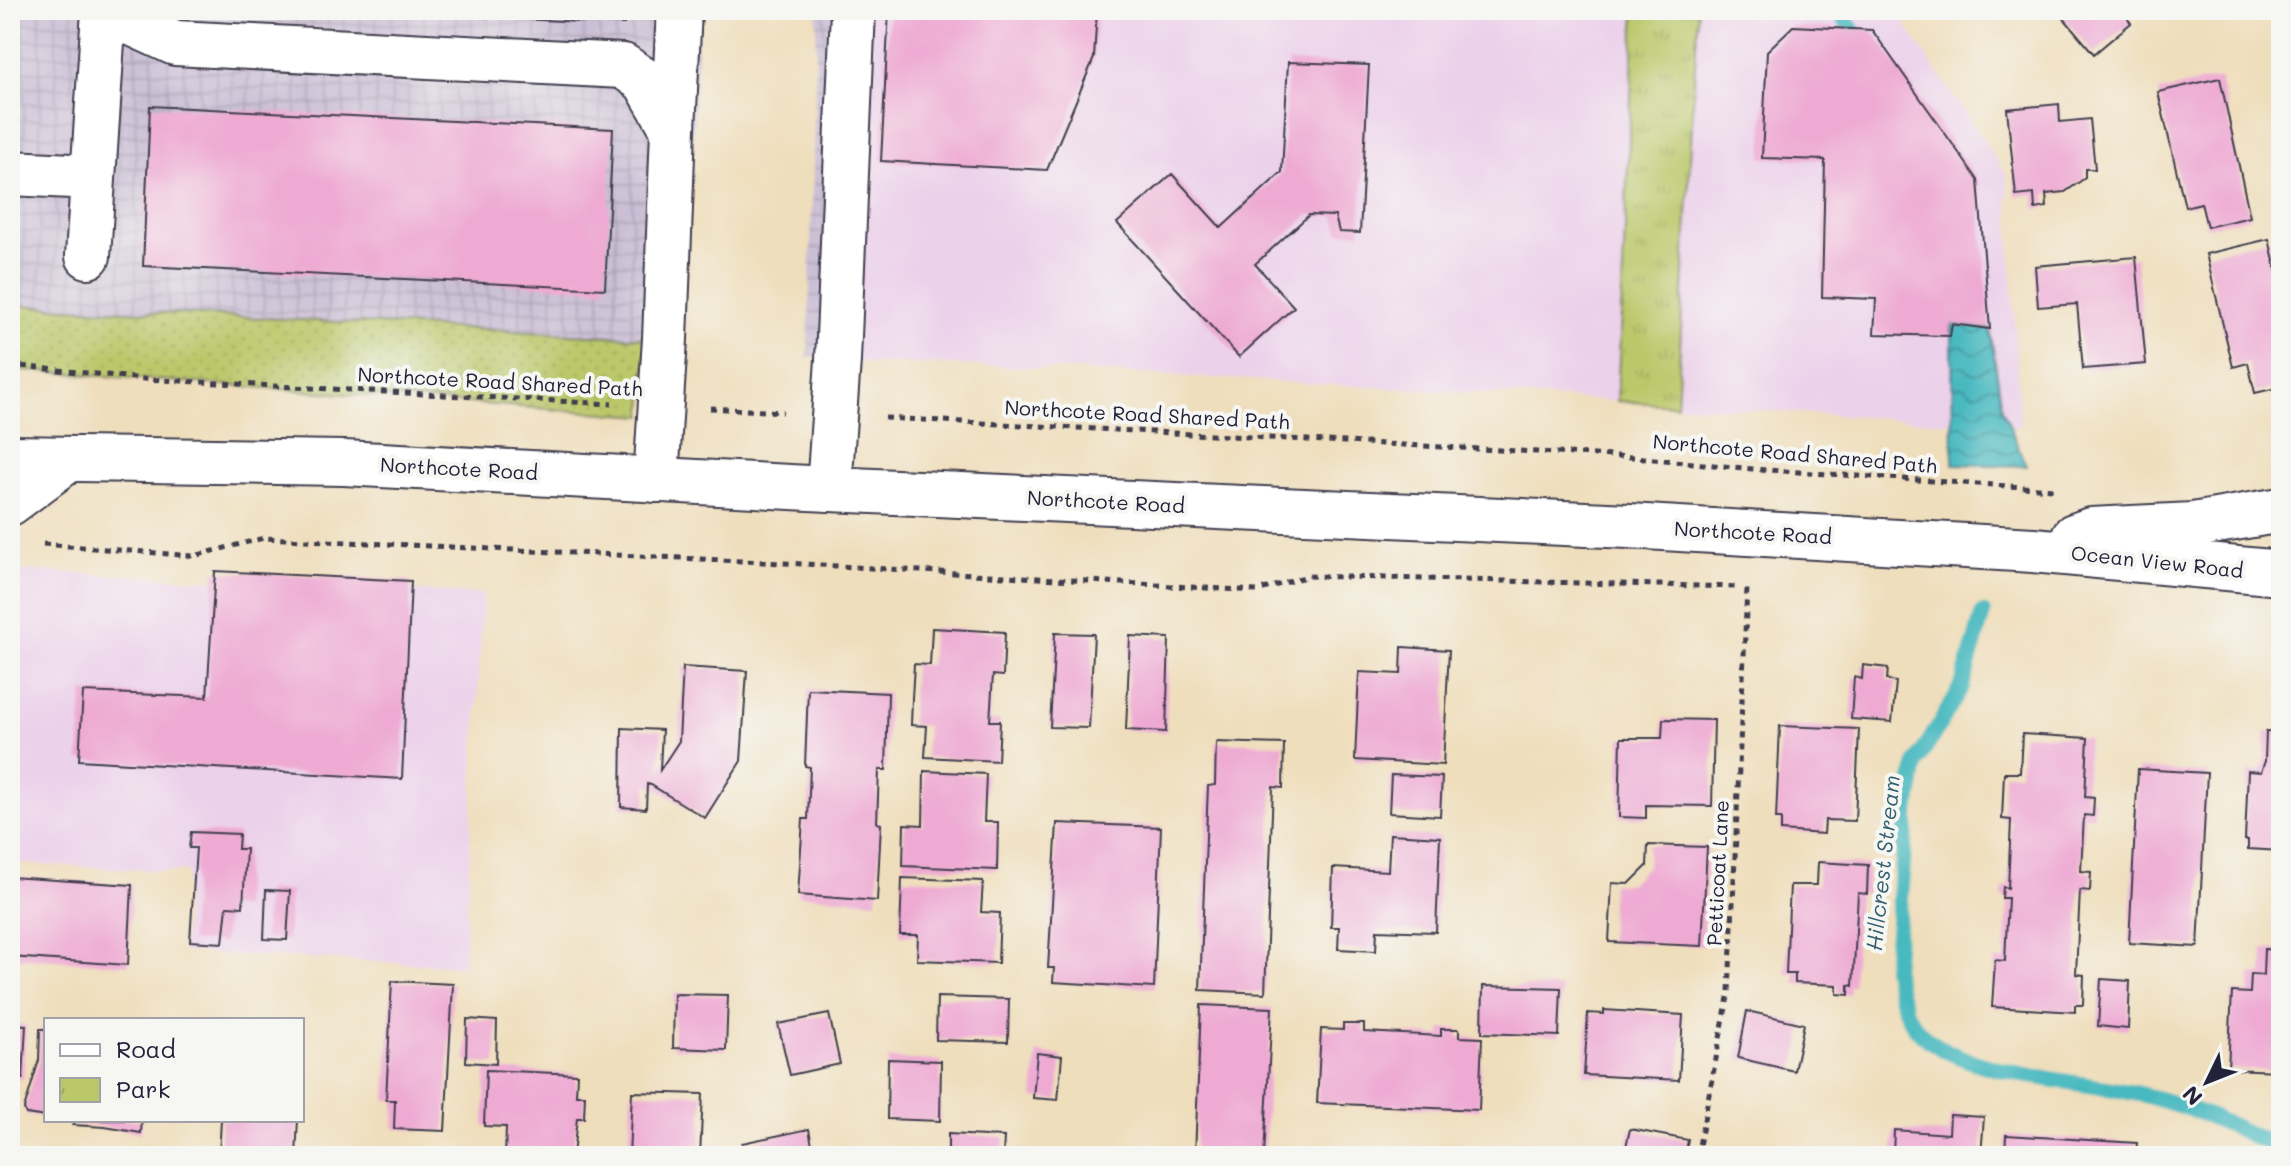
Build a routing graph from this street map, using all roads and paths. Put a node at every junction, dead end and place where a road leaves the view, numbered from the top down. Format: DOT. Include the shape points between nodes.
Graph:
graph roads {
  1 [pos="104,10"];
  2 [pos="679,10"];
  3 [pos="853,10"];
  4 [pos="673,129"];
  5 [pos="10,173"];
  6 [pos="93,177"];
  7 [pos="88,256"];
  8 [pos="10,365"];
  9 [pos="660,406"];
  10 [pos="834,415"];
  11 [pos="12,457"];
  12 [pos="68,460"];
  13 [pos="656,480"];
  14 [pos="2066,488"];
  15 [pos="829,489"];
  16 [pos="10,503"];
  17 [pos="2281,510"];
  18 [pos="41,544"];
  19 [pos="2033,550"];
  20 [pos="2281,573"];
  21 [pos="1697,1156"];
  1 -- 4 [label="main road" via="175,43 623,66 645,81"];
  1 -- 6 [label="main road"];
  2 -- 4 [label="main road"];
  3 -- 10 [label="main road"];
  4 -- 9 [label="main road"];
  5 -- 6 [label="main road"];
  6 -- 7 [label="main road"];
  8 -- 9 [label="path, Northcote Road Shared Path" via="144,379"];
  9 -- 10 [label="path, Northcote Road Shared Path"];
  9 -- 13 [label="main road"];
  10 -- 14 [label="path, Northcote Road Shared Path" via="1634,457"];
  10 -- 15 [label="main road"];
  11 -- 12 [label="main road, Northcote Road"];
  12 -- 13 [label="main road, Northcote Road" via="344,463"];
  12 -- 16 [label="main road"];
  13 -- 15 [label="main road, Northcote Road"];
  15 -- 19 [label="main road, Northcote Road"];
  17 -- 19 [label="main road, Northcote Road" via="2193,525 2091,530"];
  18 -- 21 [label="path, Petticoat Lane" via="194,556 264,538 1257,591 1308,576 1747,588 1729,992"];
  19 -- 20 [label="main road, Ocean View Road"];
}
